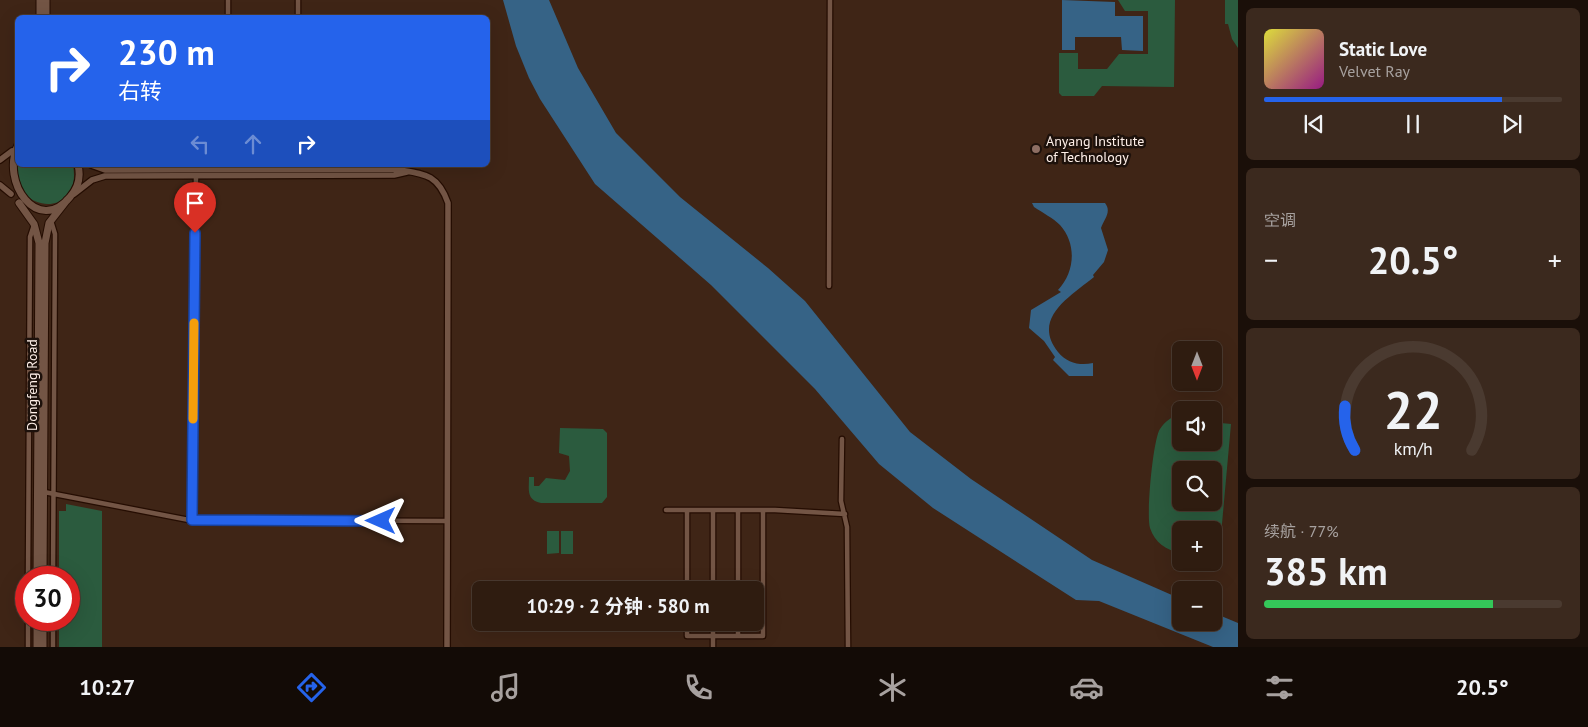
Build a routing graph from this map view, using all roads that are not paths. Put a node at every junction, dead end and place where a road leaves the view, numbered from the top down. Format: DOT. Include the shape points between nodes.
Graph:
graph roads {
  1 [pos="40,0"];
  2 [pos="46,0"];
  3 [pos="228,0"];
  4 [pos="298,0"];
  5 [pos="830,0"];
  6 [pos="40,15"];
  7 [pos="46,15"];
  8 [pos="228,15"];
  9 [pos="298,15"];
  10 [pos="15,148"];
  11 [pos="12,151"];
  12 [pos="0,160"];
  13 [pos="5,166"];
  14 [pos="78,167"];
  15 [pos="97,167"];
  16 [pos="228,167"];
  17 [pos="297,167"];
  18 [pos="409,171"];
  19 [pos="196,176"];
  20 [pos="5,178"];
  21 [pos="0,185"];
  22 [pos="11,194"];
  23 [pos="69,198"];
  24 [pos="19,202"];
  25 [pos="51,221"];
  26 [pos="34,224"];
  27 [pos="829,286"];
  28 [pos="842,439"];
  29 [pos="44,492"];
  30 [pos="52,493"];
  31 [pos="666,510"];
  32 [pos="687,510"];
  33 [pos="713,510"];
  34 [pos="738,510"];
  35 [pos="763,510"];
  36 [pos="845,514"];
  37 [pos="192,520"];
  38 [pos="447,521"];
  39 [pos="28,566"];
  40 [pos="37,566"];
  41 [pos="44,566"];
  42 [pos="53,566"];
  43 [pos="687,581"];
  44 [pos="713,581"];
  45 [pos="738,581"];
  46 [pos="28,631"];
  47 [pos="37,631"];
  48 [pos="43,631"];
  49 [pos="53,631"];
  50 [pos="687,631"];
  51 [pos="713,631"];
  52 [pos="738,631"];
  53 [pos="713,636"];
  54 [pos="738,636"];
  55 [pos="28,647"];
  56 [pos="37,647"];
  57 [pos="43,647"];
  58 [pos="53,647"];
  59 [pos="447,647"];
  60 [pos="713,647"];
  61 [pos="848,647"];
  1 -- 6 [label="main road"];
  2 -- 7 [label="main road"];
  3 -- 8 [label="street"];
  4 -- 9 [label="street"];
  5 -- 27 [label="street"];
  10 -- 11 [label="main road"];
  11 -- 12 [label="street"];
  11 -- 13 [label="main road"];
  14 -- 23 [label="main road, Dongfeng Road" via="79,180"];
  15 -- 16 [label="street" via="105,170"];
  16 -- 17 [label="street"];
  17 -- 18 [label="street"];
  18 -- 19 [label="street" via="394,175"];
  18 -- 38 [label="street" via="420,172 435,180 448,202"];
  19 -- 23 [label="street" via="105,176 92,180"];
  19 -- 37 [label="street"];
  20 -- 22 [label="main road"];
  21 -- 22 [label="street"];
  22 -- 24 [label="main road, Dongfeng Road"];
  23 -- 24 [label="main road" via="58,207 40,210"];
  23 -- 25 [label="main road, Dongfeng Road"];
  24 -- 26 [label="main road, Dongfeng Road"];
  25 -- 29 [label="main road, Dongfeng Road" via="45,244"];
  25 -- 30 [label="street" via="55,234"];
  26 -- 39 [label="street" via="30,237"];
  26 -- 40 [label="main road, Dongfeng Road" via="39,243"];
  28 -- 36 [label="street" via="841,501"];
  29 -- 30 [label="street"];
  29 -- 41 [label="main road, Dongfeng Road"];
  30 -- 37 [label="street"];
  30 -- 42 [label="street"];
  31 -- 32 [label="street"];
  32 -- 33 [label="street"];
  32 -- 43 [label="street"];
  33 -- 34 [label="street"];
  33 -- 44 [label="street"];
  34 -- 35 [label="street"];
  34 -- 45 [label="street"];
  35 -- 36 [label="street"];
  35 -- 54 [label="street" via="763,636"];
  36 -- 61 [label="street"];
  37 -- 38 [label="street"];
  38 -- 59 [label="street"];
  46 -- 55 [label="street"];
  47 -- 56 [label="main road"];
  48 -- 57 [label="main road"];
  49 -- 58 [label="street"];
  50 -- 53 [label="street" via="687,636"];
  51 -- 53 [label="street"];
  52 -- 54 [label="street"];
  53 -- 54 [label="street"];
  53 -- 60 [label="street"];
}
